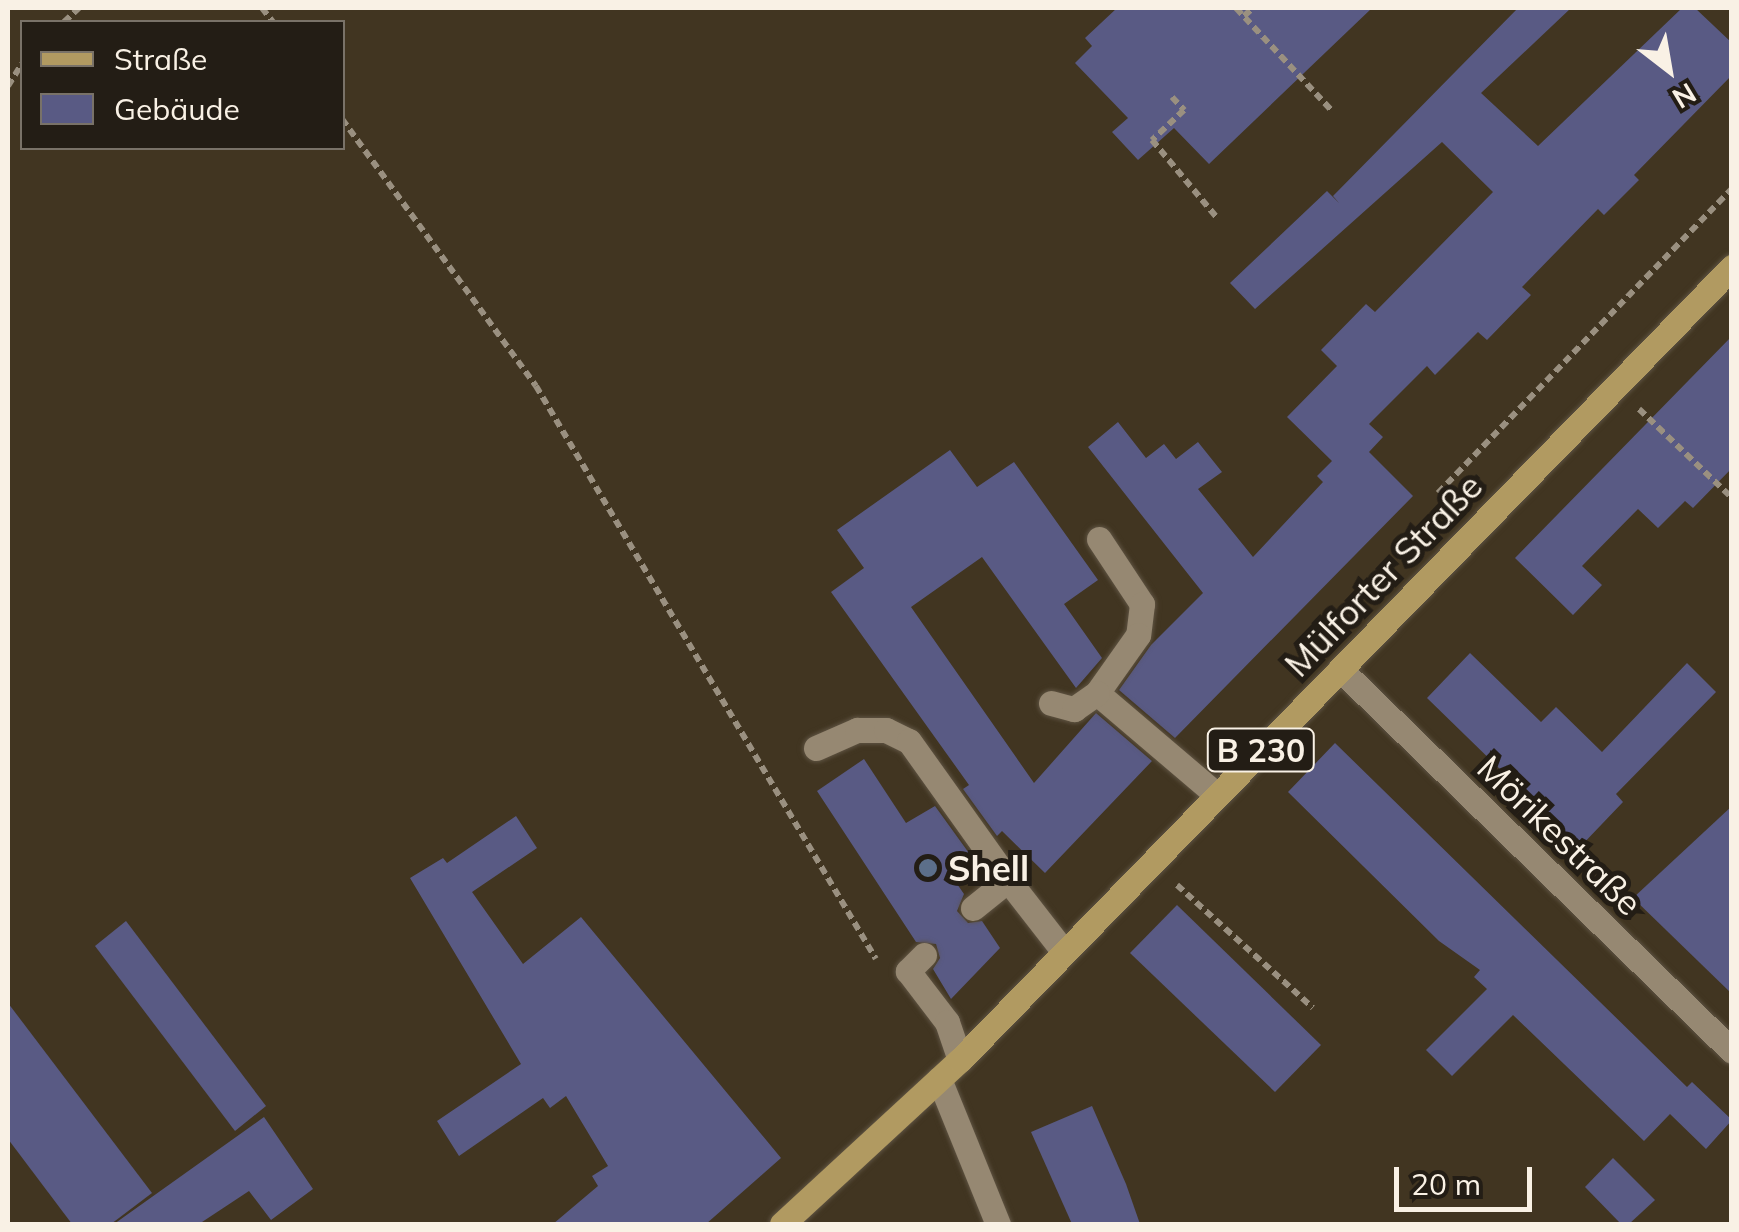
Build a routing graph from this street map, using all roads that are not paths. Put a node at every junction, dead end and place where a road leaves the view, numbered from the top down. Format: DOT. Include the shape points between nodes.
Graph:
graph roads {
  1 [pos="1732,266"];
  2 [pos="1099,539"];
  3 [pos="1340,670"];
  4 [pos="1096,694"];
  5 [pos="1052,703"];
  6 [pos="816,748"];
  7 [pos="1217,794"];
  8 [pos="1008,880"];
  9 [pos="974,908"];
  10 [pos="1064,952"];
  11 [pos="924,954"];
  12 [pos="1732,1050"];
  13 [pos="960,1060"];
  14 [pos="939,1078"];
  15 [pos="782,1224"];
  16 [pos="998,1224"];
  1 -- 3 [label="main road, Mülforter Straße / B 230"];
  2 -- 4 [label="street" via="1142,604 1138,635"];
  3 -- 7 [label="main road, Mülforter Straße / B 230"];
  3 -- 12 [label="street, Mörikestraße"];
  4 -- 5 [label="street" via="1074,709"];
  4 -- 7 [label="street"];
  6 -- 8 [label="street" via="857,730 886,730 910,742"];
  7 -- 10 [label="main road, Mülforter Straße / B 230"];
  8 -- 9 [label="street"];
  8 -- 10 [label="street"];
  10 -- 13 [label="main road, Mülforter Straße / B 230"];
  11 -- 13 [label="street" via="908,970 948,1022"];
  13 -- 14 [label="main road, Mülforter Straße / B 230"];
  14 -- 15 [label="main road, Mülforter Straße / B 230"];
  14 -- 16 [label="street"];
}
